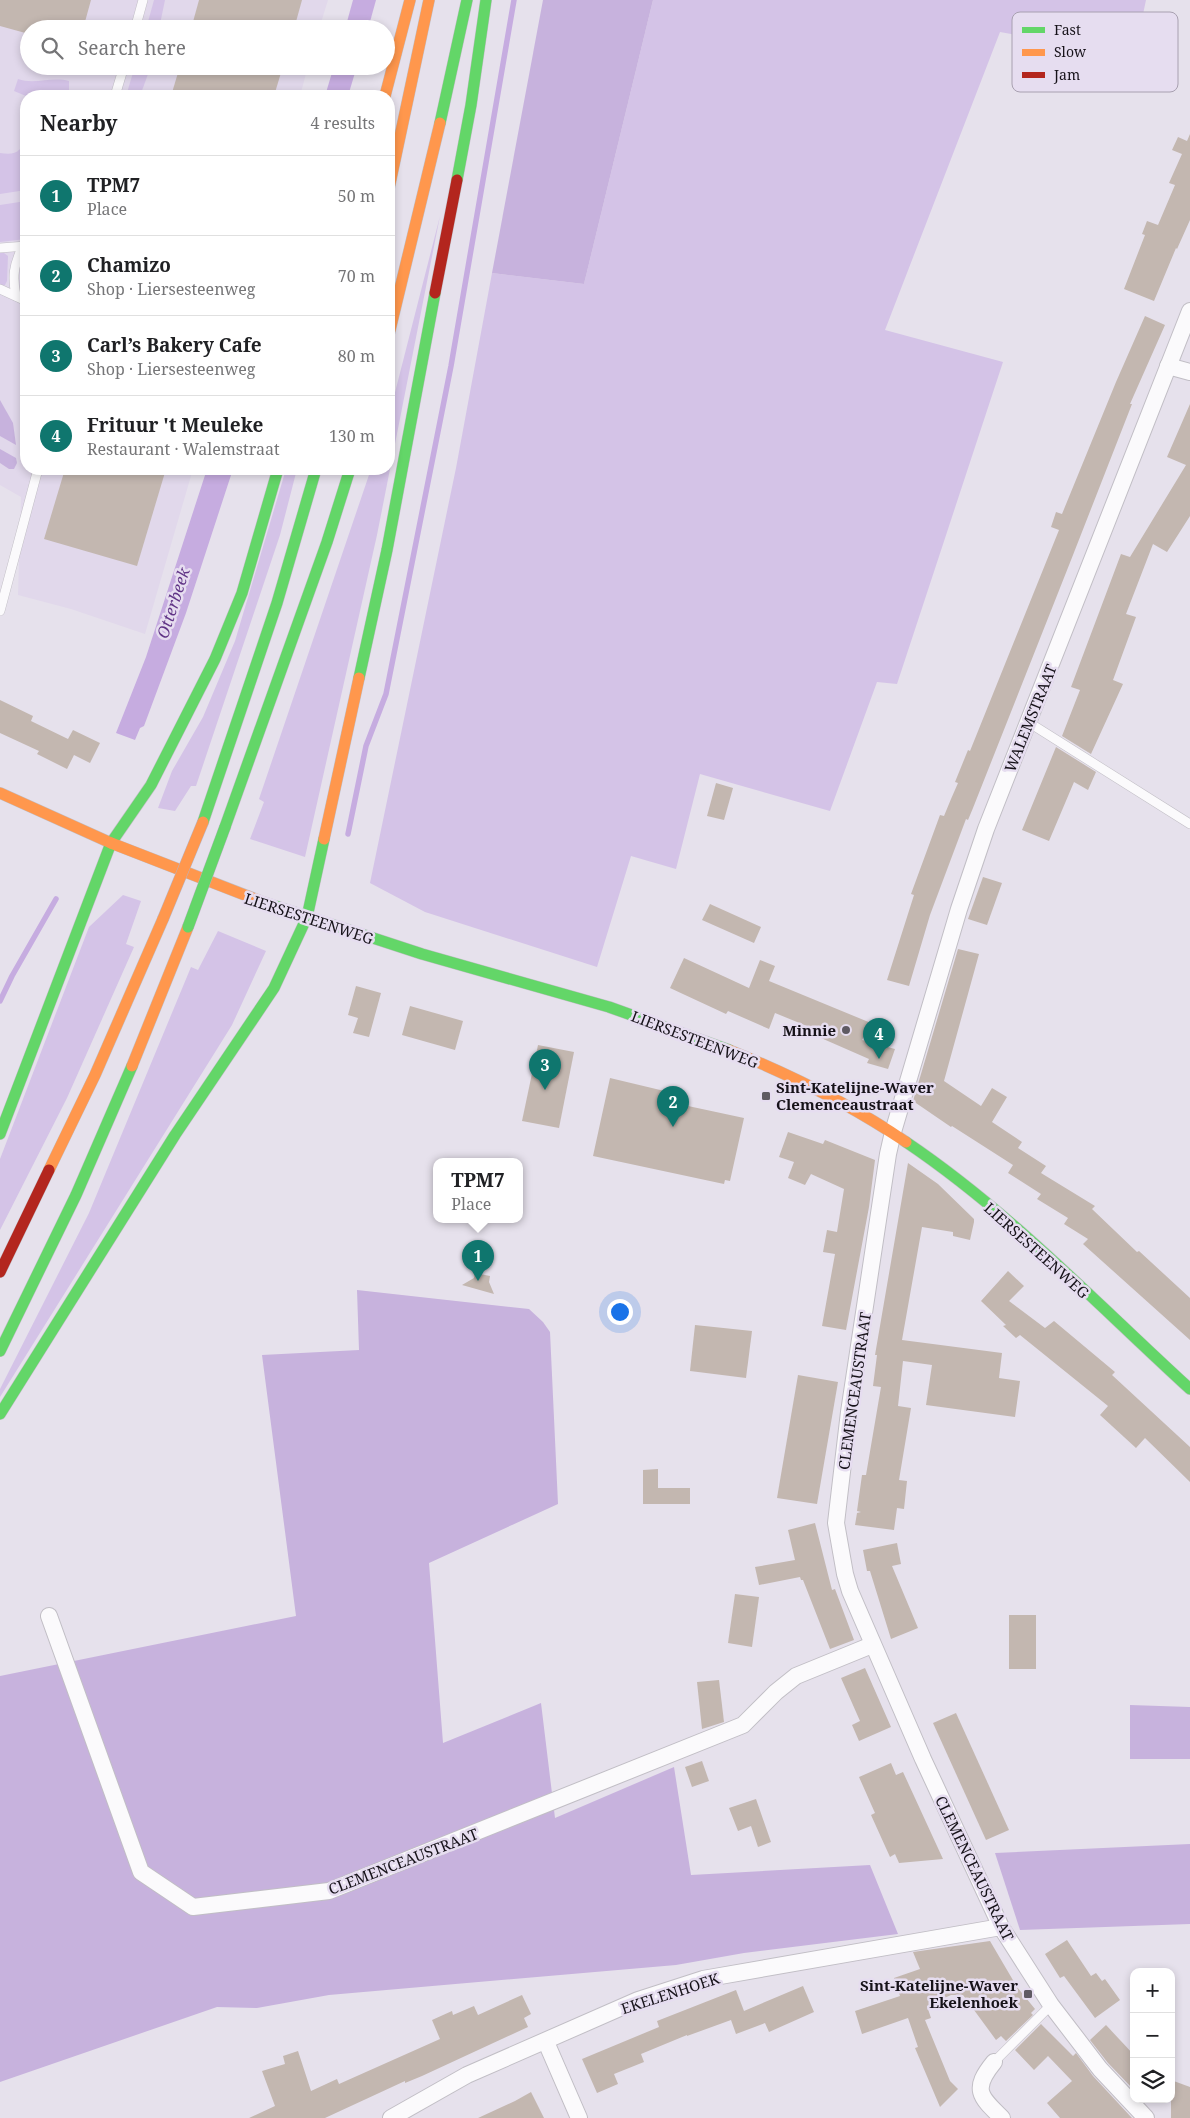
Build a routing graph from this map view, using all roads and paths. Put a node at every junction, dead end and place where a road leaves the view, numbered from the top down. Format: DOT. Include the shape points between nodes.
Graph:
graph roads {
  1 [pos="143,0"];
  2 [pos="410,0"];
  3 [pos="429,0"];
  4 [pos="467,0"];
  5 [pos="486,0"];
  6 [pos="137,20"];
  7 [pos="395,58"];
  8 [pos="121,75"];
  9 [pos="390,75"];
  10 [pos="117,90"];
  11 [pos="387,90"];
  12 [pos="395,163"];
  13 [pos="20,247"];
  14 [pos="0,248"];
  15 [pos="20,255"];
  16 [pos="0,289"];
  17 [pos="16,296"];
  18 [pos="20,298"];
  19 [pos="395,309"];
  20 [pos="1190,311"];
  21 [pos="1168,366"];
  22 [pos="1190,372"];
  23 [pos="36,475"];
  24 [pos="276,475"];
  25 [pos="314,475"];
  26 [pos="348,475"];
  27 [pos="0,611"];
  28 [pos="1028,722"];
  29 [pos="0,793"];
  30 [pos="1190,824"];
  31 [pos="111,844"];
  32 [pos="307,918"];
  33 [pos="893,1132"];
  34 [pos="0,1134"];
  35 [pos="0,1272"];
  36 [pos="0,1351"];
  37 [pos="1190,1389"];
  38 [pos="0,1414"];
  39 [pos="49,1616"];
  40 [pos="872,1645"];
  41 [pos="1001,1927"];
  42 [pos="1052,2005"];
  43 [pos="546,2042"];
  44 [pos="994,2062"];
  45 [pos="391,2118"];
  46 [pos="578,2118"];
  47 [pos="1002,2118"];
  48 [pos="1146,2118"];
  1 -- 6 [label="lane"];
  2 -- 7 [label="main road"];
  3 -- 12 [label="main road"];
  4 -- 19 [label="main road"];
  5 -- 32 [label="main road" via="471,105 387,550"];
  8 -- 10 [label="lane"];
  9 -- 11 [label="main road"];
  13 -- 14 [label="lane"];
  15 -- 17 [label="lane" via="13,277"];
  16 -- 17 [label="lane"];
  17 -- 18 [label="lane"];
  20 -- 21 [label="street, WALEMSTRAAT"];
  21 -- 22 [label="street"];
  21 -- 28 [label="street, WALEMSTRAAT"];
  23 -- 27 [label="lane"];
  24 -- 31 [label="main road" via="242,593 215,659 151,785"];
  25 -- 35 [label="main road, bridge" via="292,559 251,686 202,822 95,1075"];
  26 -- 36 [label="main road, bridge" via="225,827 158,1003 82,1180"];
  28 -- 30 [label="lane"];
  28 -- 33 [label="street, WALEMSTRAAT" via="959,909"];
  29 -- 31 [label="main road"];
  31 -- 32 [label="main road, LIERSESTEENWEG"];
  31 -- 34 [label="main road"];
  32 -- 33 [label="main road, LIERSESTEENWEG" via="668,1027 822,1091"];
  32 -- 38 [label="main road" via="274,988 175,1135"];
  33 -- 37 [label="main road, LIERSESTEENWEG" via="948,1172 1030,1242"];
  33 -- 40 [label="street, CLEMENCEAUSTRAAT" via="849,1412 836,1523 850,1590"];
  39 -- 40 [label="street, CLEMENCEAUSTRAAT" via="141,1872 193,1907 329,1892 743,1725 796,1676"];
  40 -- 41 [label="street, CLEMENCEAUSTRAAT"];
  41 -- 42 [label="street, CLEMENCEAUSTRAAT"];
  41 -- 43 [label="street, EKELENHOEK" via="703,1979 638,2000"];
  42 -- 44 [label="lane"];
  42 -- 48 [label="street, CLEMENCEAUSTRAAT" via="1100,2068"];
  43 -- 45 [label="street, EKELENHOEK" via="467,2075"];
  43 -- 46 [label="street"];
  44 -- 47 [label="street" via="982,2077 982,2095"];
}
